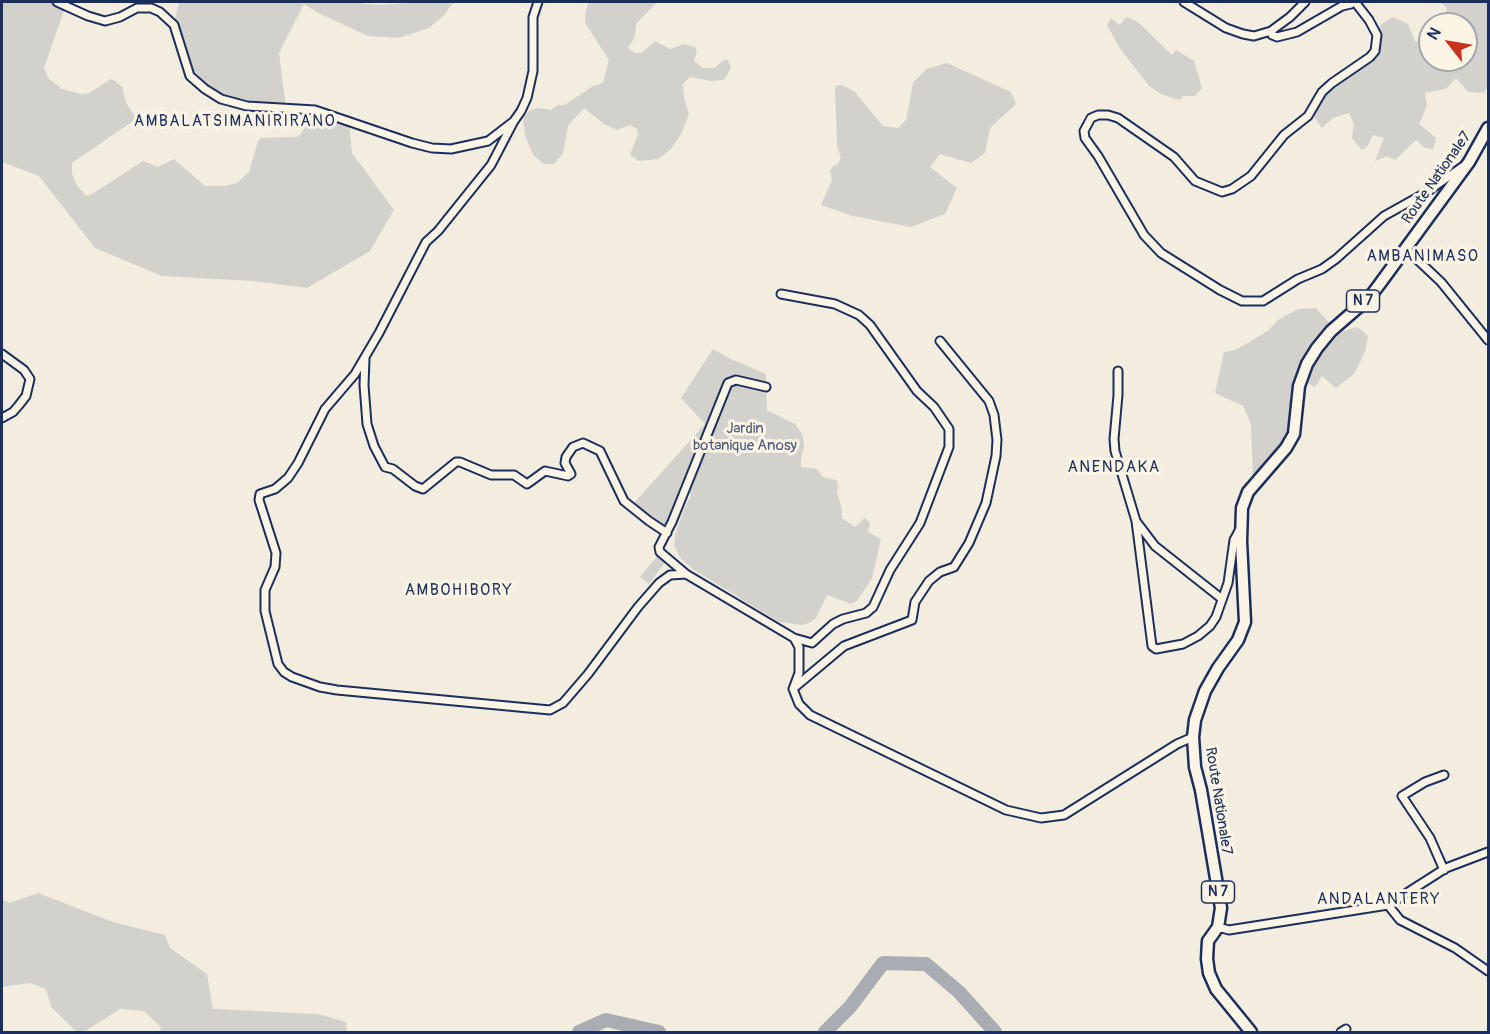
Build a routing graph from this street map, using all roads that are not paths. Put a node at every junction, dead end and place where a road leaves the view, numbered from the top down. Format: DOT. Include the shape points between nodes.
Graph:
graph roads {
  1 [pos="57,2"];
  2 [pos="538,2"];
  3 [pos="1184,2"];
  4 [pos="1305,2"];
  5 [pos="1353,2"];
  6 [pos="1271,31"];
  7 [pos="514,121"];
  8 [pos="1488,128"];
  9 [pos="1469,162"];
  10 [pos="1406,249"];
  11 [pos="781,294"];
  12 [pos="1488,340"];
  13 [pos="940,341"];
  14 [pos="2,354"];
  15 [pos="365,356"];
  16 [pos="1118,371"];
  17 [pos="766,387"];
  18 [pos="2,418"];
  19 [pos="1136,521"];
  20 [pos="1240,528"];
  21 [pos="667,533"];
  22 [pos="686,574"];
  23 [pos="1222,599"];
  24 [pos="794,638"];
  25 [pos="793,689"];
  26 [pos="1193,737"];
  27 [pos="1444,775"];
  28 [pos="1488,852"];
  29 [pos="1444,870"];
  30 [pos="1388,905"];
  31 [pos="1218,927"];
  32 [pos="1488,971"];
  33 [pos="1251,1032"];
  1 -- 7 [label="street" via="105,21 137,8 160,12 174,25 190,76 221,99 247,106 315,110 432,148 451,149 488,141"];
  2 -- 7 [label="street" via="530,87"];
  3 -- 6 [label="street" via="1243,34 1254,36"];
  4 -- 6 [label="street"];
  5 -- 6 [label="street" via="1296,32 1276,37"];
  5 -- 9 [label="street" via="1377,35 1375,51 1322,92 1308,116 1284,135 1251,176 1232,189 1222,192 1195,181 1174,158 1118,118 1091,118 1085,138 1144,235 1161,254 1220,290 1242,301 1263,301 1322,269 1384,216"];
  7 -- 15 [label="street" via="492,165 426,242"];
  8 -- 9 [label="main road, Route Nationale7 / N 7"];
  9 -- 10 [label="main road, Route Nationale7 / N 7"];
  10 -- 12 [label="street" via="1441,282"];
  10 -- 20 [label="main road, Route Nationale7 / N 7" via="1369,298 1317,348 1299,386 1294,434 1248,492"];
  11 -- 24 [label="street" via="835,304 859,315 949,429 949,447 920,523 890,570 873,608 833,624 812,644"];
  13 -- 25 [label="street" via="989,401 994,415 996,456 986,503 954,567 929,581 915,602 912,620 844,646"];
  14 -- 18 [label="street" via="30,379 26,396 13,412"];
  15 -- 21 [label="street" via="367,424 374,446 385,467 415,486 423,489 456,462 491,475 514,475 527,484 545,471 568,476 571,474 566,457 573,447 583,443 600,451 624,501"];
  15 -- 22 [label="street" via="326,409 288,478 260,494 276,553 275,567 265,590 265,612 278,664 284,672 337,690 550,710 563,703 588,674 659,583 670,575"];
  16 -- 19 [label="street" via="1115,451"];
  17 -- 21 [label="street" via="736,380 728,383"];
  19 -- 23 [label="street" via="1155,546"];
  19 -- 23 [label="street" via="1152,646 1165,648 1198,636 1216,617"];
  20 -- 23 [label="street"];
  20 -- 26 [label="main road, N 7" via="1245,622 1205,691"];
  21 -- 22 [label="street" via="660,552"];
  22 -- 24 [label="street"];
  24 -- 25 [label="street" via="799,647 800,673"];
  25 -- 26 [label="street" via="799,704 810,715 1006,810 1041,818 1064,815"];
  26 -- 31 [label="main road, Route Nationale7 / N 7" via="1221,908"];
  27 -- 29 [label="street" via="1402,796 1430,838"];
  28 -- 29 [label="street"];
  29 -- 30 [label="street"];
  30 -- 31 [label="street" via="1229,930"];
  30 -- 32 [label="street" via="1400,920 1455,948"];
  31 -- 33 [label="main road, Route Nationale7 / N 7" via="1208,941 1209,973 1216,989"];
}
